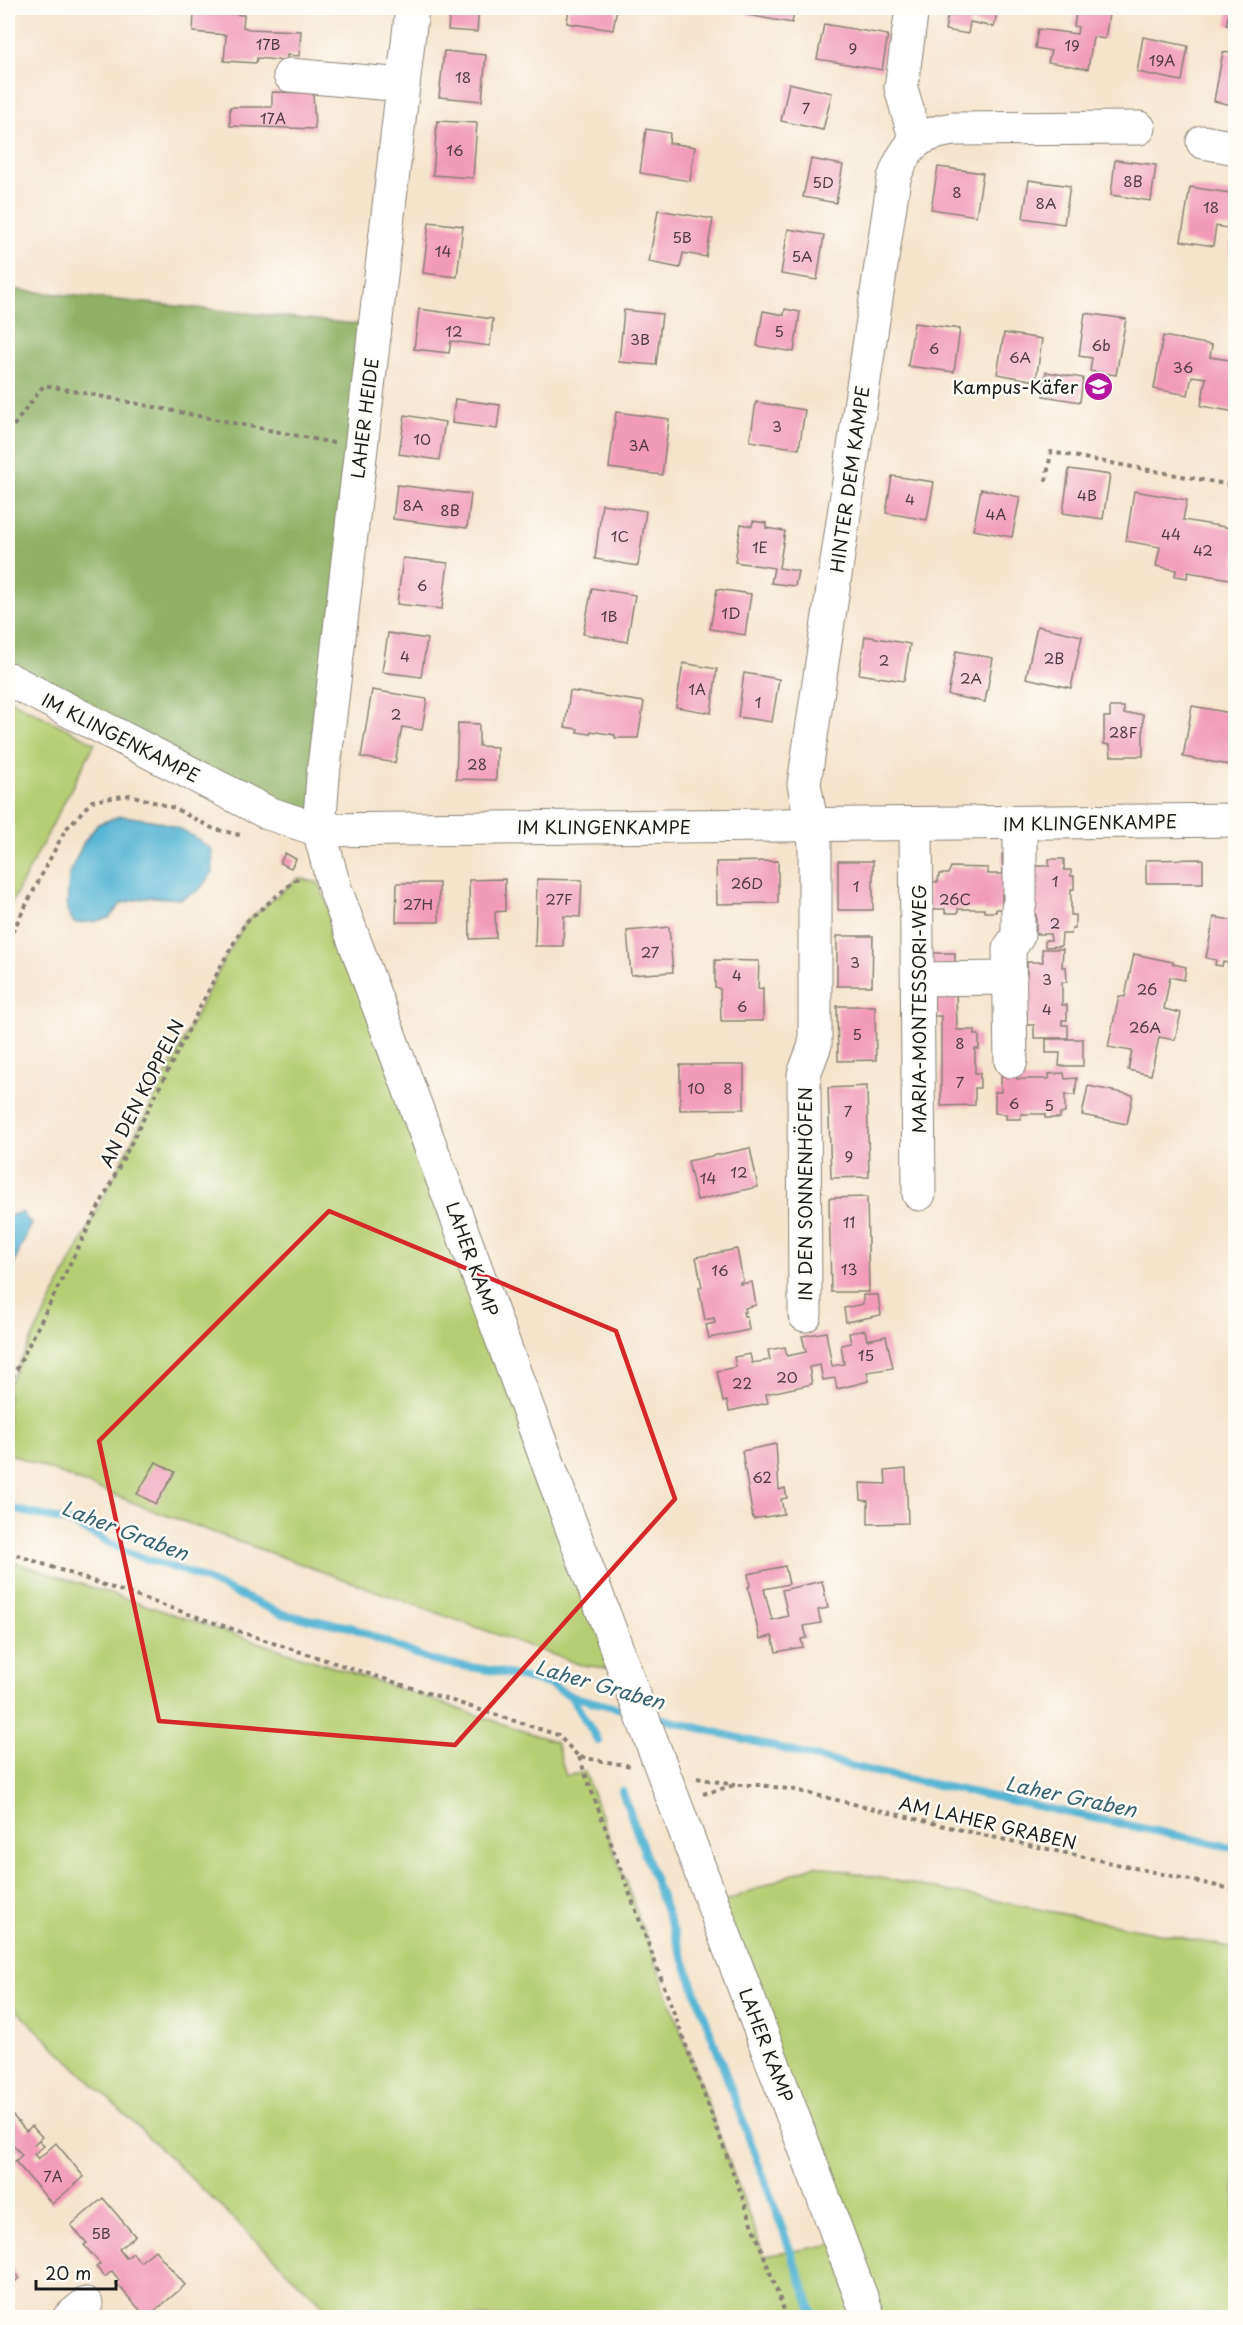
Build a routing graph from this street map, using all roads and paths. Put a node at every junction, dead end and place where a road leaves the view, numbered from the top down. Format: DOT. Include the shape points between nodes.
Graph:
graph roads {
  1 [pos="412,8"];
  2 [pos="912,8"];
  3 [pos="290,75"];
  4 [pos="403,85"];
  5 [pos="1139,128"];
  6 [pos="916,141"];
  7 [pos="1203,142"];
  8 [pos="1236,148"];
  9 [pos="8,433"];
  10 [pos="361,448"];
  11 [pos="1046,481"];
  12 [pos="1236,486"];
  13 [pos="8,679"];
  14 [pos="1236,820"];
  15 [pos="1020,823"];
  16 [pos="811,824"];
  17 [pos="916,824"];
  18 [pos="319,830"];
  19 [pos="240,835"];
  20 [pos="8,940"];
  21 [pos="1010,978"];
  22 [pos="918,979"];
  23 [pos="1011,1061"];
  24 [pos="919,1194"];
  25 [pos="805,1315"];
  26 [pos="8,1386"];
  27 [pos="8,1552"];
  28 [pos="579,1756"];
  29 [pos="660,1759"];
  30 [pos="735,1785"];
  31 [pos="1236,1890"];
  32 [pos="787,2318"];
  33 [pos="869,2318"];
  1 -- 4 [label="street, LAHER HEIDE"];
  2 -- 6 [label="street" via="902,88"];
  3 -- 4 [label="street"];
  4 -- 10 [label="street, LAHER HEIDE"];
  5 -- 6 [label="street" via="953,129"];
  6 -- 16 [label="street, HINTER DEM KAMPE" via="902,156 894,178 804,784"];
  7 -- 8 [label="street"];
  9 -- 10 [label="path" via="44,385"];
  10 -- 18 [label="street, LAHER HEIDE"];
  11 -- 12 [label="path" via="1051,452"];
  13 -- 18 [label="street, IM KLINGENKAMPE" via="268,813"];
  14 -- 15 [label="street, IM KLINGENKAMPE"];
  15 -- 17 [label="street, IM KLINGENKAMPE"];
  15 -- 21 [label="street" via="1018,936 1009,949"];
  16 -- 17 [label="street, IM KLINGENKAMPE"];
  16 -- 18 [label="street, IM KLINGENKAMPE"];
  16 -- 25 [label="street, IN DEN SONNENHÖFEN" via="815,844 814,1045 804,1074"];
  17 -- 22 [label="street, MARIA-MONTESSORI-WEG"];
  18 -- 26 [label="path, AN DEN KOPPELN" via="298,878 246,922 223,962"];
  18 -- 29 [label="street, LAHER KAMP" via="338,897"];
  19 -- 20 [label="path" via="214,830 174,808 130,795 92,801 65,830"];
  21 -- 22 [label="street"];
  21 -- 23 [label="street"];
  22 -- 24 [label="street, MARIA-MONTESSORI-WEG"];
  27 -- 28 [label="path" via="558,1735"];
  28 -- 29 [label="path"];
  28 -- 32 [label="path"];
  29 -- 33 [label="street, LAHER KAMP"];
  30 -- 31 [label="path, AM LAHER GRABEN" via="795,1790"];
}
